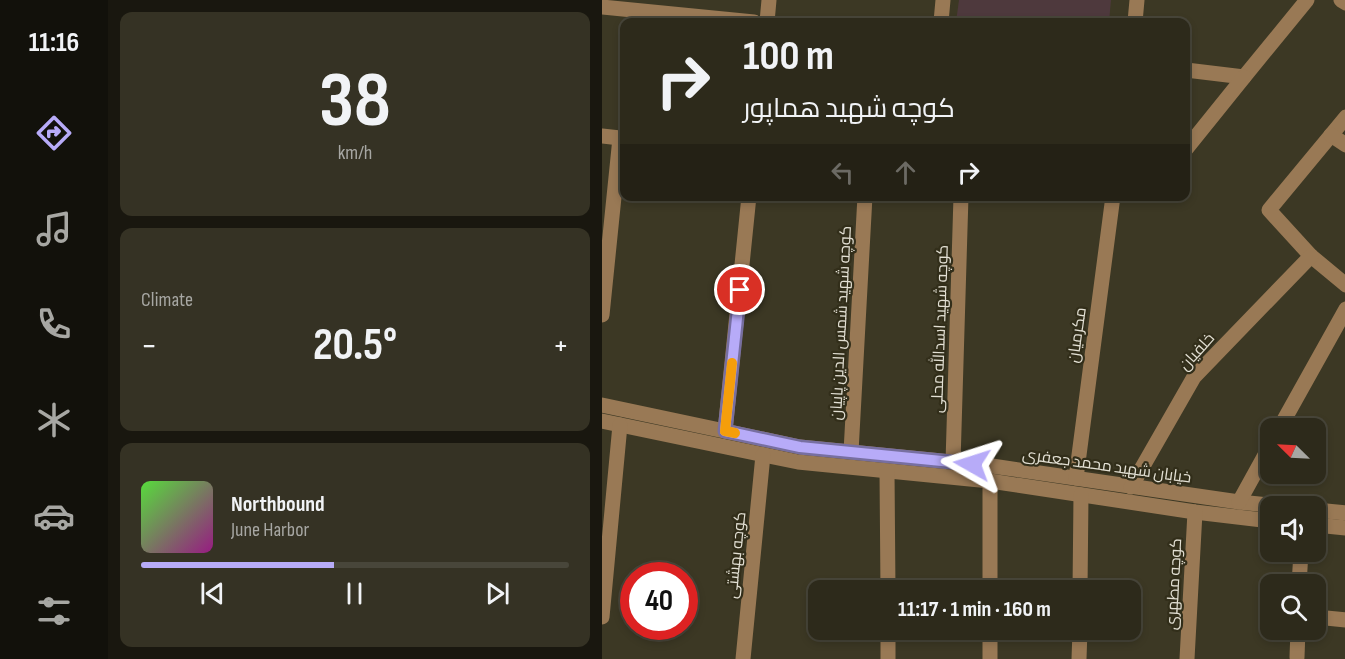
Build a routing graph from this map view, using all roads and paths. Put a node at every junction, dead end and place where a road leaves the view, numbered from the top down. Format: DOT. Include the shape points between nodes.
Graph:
graph roads {
  1 [pos="769,0"];
  2 [pos="942,0"];
  3 [pos="1137,0"];
  4 [pos="1307,0"];
  5 [pos="1341,0"];
  6 [pos="1346,3"];
  7 [pos="602,7"];
  8 [pos="713,18"];
  9 [pos="767,18"];
  10 [pos="941,18"];
  11 [pos="1135,18"];
  12 [pos="1190,70"];
  13 [pos="1244,77"];
  14 [pos="1346,117"];
  15 [pos="1331,135"];
  16 [pos="602,136"];
  17 [pos="1190,144"];
  18 [pos="1346,145"];
  19 [pos="748,201"];
  20 [pos="865,201"];
  21 [pos="961,201"];
  22 [pos="1112,201"];
  23 [pos="1311,256"];
  24 [pos="1346,285"];
  25 [pos="1346,309"];
  26 [pos="602,315"];
  27 [pos="602,405"];
  28 [pos="1285,418"];
  29 [pos="602,421"];
  30 [pos="620,425"];
  31 [pos="725,431"];
  32 [pos="851,452"];
  33 [pos="763,455"];
  34 [pos="953,462"];
  35 [pos="1260,464"];
  36 [pos="887,471"];
  37 [pos="1076,478"];
  38 [pos="990,481"];
  39 [pos="1130,487"];
  40 [pos="1081,495"];
  41 [pos="1239,502"];
  42 [pos="1260,504"];
  43 [pos="1326,511"];
  44 [pos="1195,512"];
  45 [pos="1346,513"];
  46 [pos="1260,520"];
  47 [pos="1326,526"];
  48 [pos="1346,528"];
  49 [pos="888,580"];
  50 [pos="990,580"];
  51 [pos="1080,580"];
  52 [pos="602,617"];
  53 [pos="1326,618"];
  54 [pos="1346,620"];
  55 [pos="888,640"];
  56 [pos="990,640"];
  57 [pos="1080,640"];
  58 [pos="1298,640"];
  59 [pos="1297,657"];
  60 [pos="743,659"];
  61 [pos="888,659"];
  62 [pos="990,659"];
  63 [pos="1079,659"];
  64 [pos="1187,659"];
  1 -- 9 [label="street"];
  2 -- 10 [label="street"];
  3 -- 11 [label="street"];
  4 -- 13 [label="street"];
  5 -- 6 [label="street"];
  7 -- 8 [label="street"];
  12 -- 13 [label="street"];
  13 -- 17 [label="street"];
  14 -- 15 [label="street"];
  15 -- 18 [label="street"];
  15 -- 23 [label="street" via="1269,210"];
  16 -- 26 [label="street" via="620,138"];
  19 -- 31 [label="street"];
  20 -- 32 [label="street, کوچه شهید شمس الدین پاپیان"];
  21 -- 34 [label="street, کوچه شهید اسدالله محلی"];
  22 -- 37 [label="street, مکرمیان"];
  23 -- 24 [label="street"];
  23 -- 39 [label="street, خلفیان" via="1194,377"];
  25 -- 28 [label="street"];
  27 -- 31 [label="street, خیابان شهید محمد جعفری"];
  29 -- 30 [label="street, خیابان شهید محمد جعفری"];
  30 -- 33 [label="street, خیابان شهید محمد جعفری"];
  30 -- 52 [label="street"];
  31 -- 32 [label="street, خیابان شهید محمد جعفری" via="800,447"];
  32 -- 34 [label="street, خیابان شهید محمد جعفری"];
  33 -- 36 [label="street, خیابان شهید محمد جعفری"];
  33 -- 60 [label="street, کوچه بهشتی"];
  34 -- 37 [label="street, خیابان شهید محمد جعفری"];
  35 -- 41 [label="street"];
  36 -- 38 [label="street, خیابان شهید محمد جعفری"];
  36 -- 49 [label="street"];
  37 -- 39 [label="street, خیابان شهید محمد جعفری"];
  38 -- 40 [label="street, خیابان شهید محمد جعفری"];
  38 -- 50 [label="street"];
  39 -- 41 [label="street, خیابان شهید محمد جعفری"];
  40 -- 44 [label="street, خیابان شهید محمد جعفری"];
  40 -- 51 [label="street"];
  41 -- 42 [label="street, خیابان شهید محمد جعفری"];
  43 -- 45 [label="street"];
  44 -- 46 [label="street, خیابان شهید محمد جعفری"];
  44 -- 64 [label="street, کوچه مطهری"];
  47 -- 48 [label="street"];
  53 -- 54 [label="street"];
  55 -- 61 [label="street"];
  56 -- 62 [label="street"];
  57 -- 63 [label="street"];
  58 -- 59 [label="street"];
}
